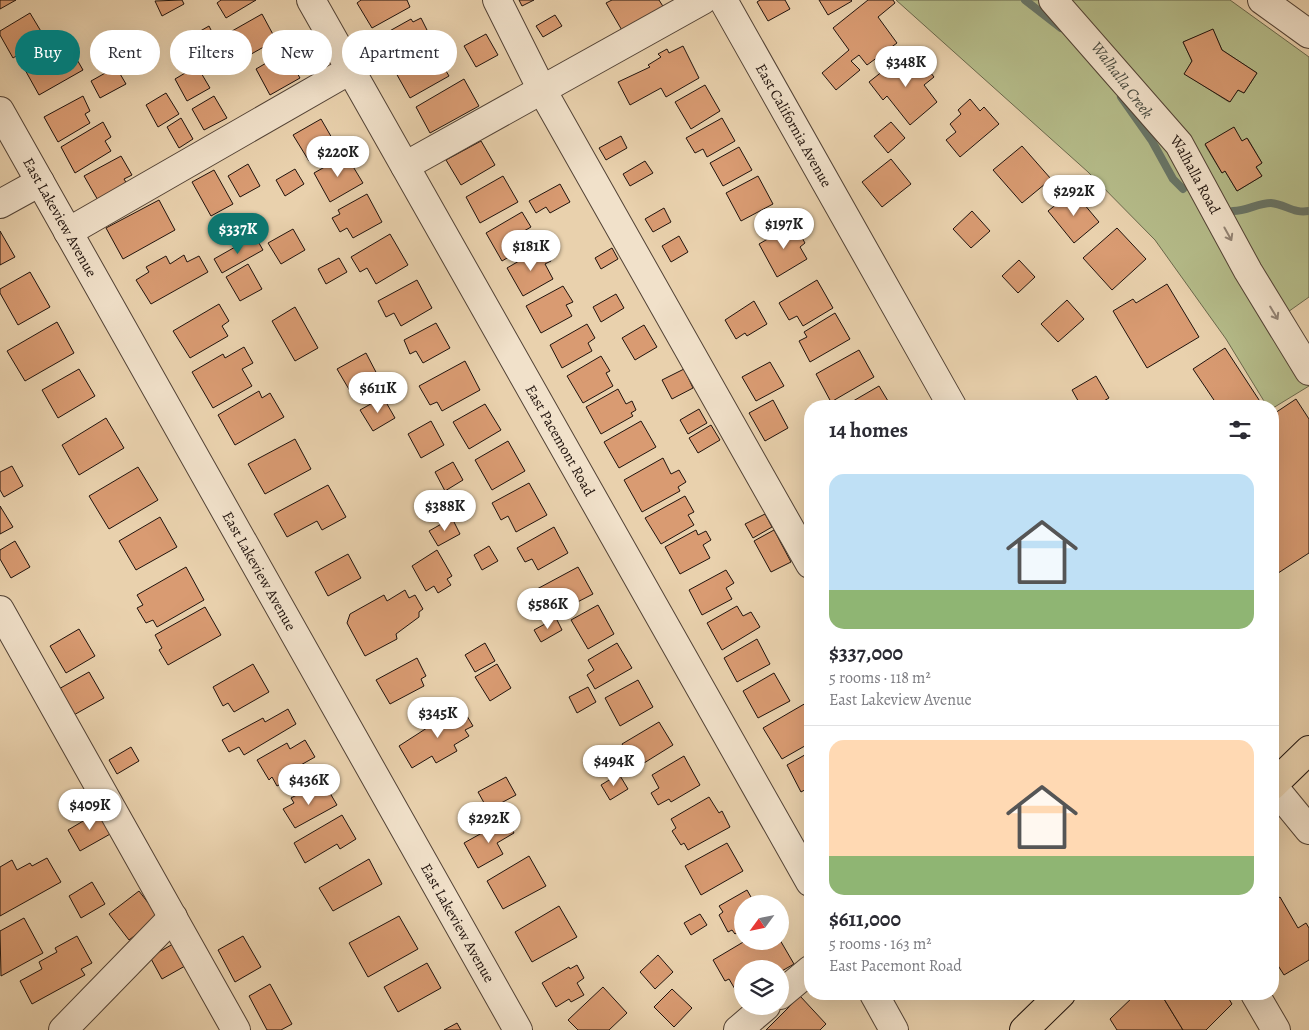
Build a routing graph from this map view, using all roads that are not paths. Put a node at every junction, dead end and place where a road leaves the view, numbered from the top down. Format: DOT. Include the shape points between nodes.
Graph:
graph roads {
  1 [pos="311,0"];
  2 [pos="497,0"];
  3 [pos="703,0"];
  4 [pos="724,0"];
  5 [pos="1053,0"];
  6 [pos="1262,0"];
  7 [pos="1309,34"];
  8 [pos="342,56"];
  9 [pos="342,75"];
  10 [pos="353,75"];
  11 [pos="542,90"];
  12 [pos="0,111"];
  13 [pos="405,166"];
  14 [pos="40,182"];
  15 [pos="0,204"];
  16 [pos="68,232"];
  17 [pos="1309,371"];
  18 [pos="949,400"];
  19 [pos="804,553"];
  20 [pos="0,610"];
  21 [pos="1309,750"];
  22 [pos="1279,780"];
  23 [pos="1279,793"];
  24 [pos="1309,830"];
  25 [pos="804,871"];
  26 [pos="173,917"];
  27 [pos="804,975"];
  28 [pos="789,988"];
  29 [pos="877,1000"];
  30 [pos="1055,1000"];
  31 [pos="1258,1000"];
  32 [pos="756,1015"];
  33 [pos="63,1030"];
  34 [pos="236,1030"];
  35 [pos="518,1030"];
  36 [pos="738,1030"];
  37 [pos="894,1030"];
  38 [pos="1024,1030"];
  39 [pos="1276,1030"];
  1 -- 8 [label="street, East Pacemont Road"];
  2 -- 11 [label="street"];
  3 -- 11 [label="street"];
  4 -- 18 [label="street, East California Avenue"];
  5 -- 17 [label="street, Walhalla Road, one-way" via="1179,144 1248,271"];
  6 -- 7 [label="street"];
  9 -- 16 [label="street"];
  10 -- 13 [label="street, East Pacemont Road"];
  11 -- 13 [label="street"];
  11 -- 19 [label="street"];
  12 -- 14 [label="street, East Lakeview Avenue"];
  13 -- 25 [label="street, East Pacemont Road"];
  14 -- 15 [label="street"];
  14 -- 16 [label="street, East Lakeview Avenue"];
  16 -- 35 [label="street, East Lakeview Avenue"];
  20 -- 26 [label="street"];
  21 -- 22 [label="main road"];
  23 -- 24 [label="street"];
  26 -- 33 [label="street"];
  26 -- 34 [label="street"];
  27 -- 28 [label="street"];
  29 -- 37 [label="street"];
  30 -- 38 [label="main road"];
  31 -- 39 [label="street"];
  32 -- 36 [label="street"];
}
